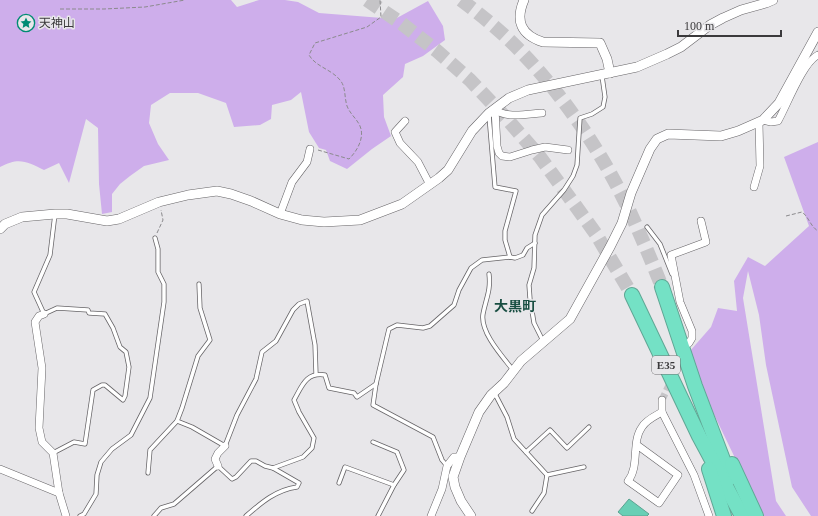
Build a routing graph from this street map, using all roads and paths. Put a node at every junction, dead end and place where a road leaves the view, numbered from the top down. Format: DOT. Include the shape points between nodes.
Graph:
graph roads {
  1 [pos="185,0"];
  2 [pos="380,0"];
  3 [pos="524,0"];
  4 [pos="773,0"];
  5 [pos="60,9"];
  6 [pos="818,32"];
  7 [pos="818,55"];
  8 [pos="606,74"];
  9 [pos="492,111"];
  10 [pos="542,113"];
  11 [pos="405,121"];
  12 [pos="761,121"];
  13 [pos="310,149"];
  14 [pos="568,150"];
  15 [pos="430,185"];
  16 [pos="754,187"];
  17 [pos="159,202"];
  18 [pos="55,214"];
  19 [pos="280,214"];
  20 [pos="786,216"];
  21 [pos="700,221"];
  22 [pos="647,227"];
  23 [pos="0,229"];
  24 [pos="818,231"];
  25 [pos="155,238"];
  26 [pos="535,243"];
  27 [pos="510,257"];
  28 [pos="489,274"];
  29 [pos="676,282"];
  30 [pos="199,284"];
  31 [pos="662,287"];
  32 [pos="632,294"];
  33 [pos="44,314"];
  34 [pos="543,342"];
  35 [pos="689,343"];
  36 [pos="514,370"];
  37 [pos="316,374"];
  38 [pos="376,384"];
  39 [pos="494,392"];
  40 [pos="662,400"];
  41 [pos="662,412"];
  42 [pos="177,420"];
  43 [pos="589,427"];
  44 [pos="706,434"];
  45 [pos="373,442"];
  46 [pos="637,445"];
  47 [pos="225,446"];
  48 [pos="526,452"];
  49 [pos="53,453"];
  50 [pos="460,457"];
  51 [pos="218,466"];
  52 [pos="447,466"];
  53 [pos="584,467"];
  54 [pos="273,468"];
  55 [pos="0,469"];
  56 [pos="148,473"];
  57 [pos="547,474"];
  58 [pos="339,483"];
  59 [pos="394,485"];
  60 [pos="59,493"];
  61 [pos="532,511"];
  62 [pos="66,516"];
  63 [pos="80,516"];
  64 [pos="154,516"];
  65 [pos="246,516"];
  66 [pos="378,516"];
  67 [pos="431,516"];
  68 [pos="470,516"];
  69 [pos="709,516"];
  70 [pos="724,516"];
  71 [pos="744,516"];
  72 [pos="756,516"];
  1 -- 5 [label="path" via="138,7"];
  2 -- 13 [label="path" via="381,17 367,27 315,43 308,55 321,67 332,72 345,88 349,112 360,126 360,143 349,159"];
  3 -- 8 [label="street" via="520,17 521,26 526,34 543,42 600,43 607,59"];
  4 -- 8 [label="street" via="723,18 667,54 637,67"];
  6 -- 12 [label="street" via="779,103"];
  7 -- 12 [label="street" via="805,68 778,121"];
  8 -- 9 [label="street" via="528,90 509,98"];
  8 -- 26 [label="lane" via="603,107 580,118 574,176 542,215"];
  9 -- 10 [label="street" via="514,115"];
  9 -- 14 [label="street" via="497,146 502,156 510,157 545,147"];
  9 -- 15 [label="street" via="472,130 448,170"];
  9 -- 27 [label="lane" via="495,187 516,191 505,231"];
  11 -- 15 [label="street" via="395,132 400,143 418,162"];
  12 -- 16 [label="street" via="760,166"];
  12 -- 34 [label="street" via="721,136 668,134 657,139 631,193 622,223 570,319"];
  13 -- 19 [label="street" via="307,162 292,182"];
  15 -- 19 [label="street" via="402,204 360,220 324,222"];
  17 -- 18 [label="street" via="119,219 107,221"];
  17 -- 19 [label="street" via="217,191 244,198"];
  17 -- 25 [label="path" via="163,220"];
  18 -- 23 [label="street" via="22,217"];
  18 -- 33 [label="lane" via="50,255 34,292"];
  20 -- 24 [label="path" via="802,212"];
  21 -- 29 [label="street" via="706,242 671,254"];
  22 -- 29 [label="lane" via="660,244"];
  25 -- 63 [label="lane" via="158,249 158,272 164,284 164,302 150,398 132,435 112,449 102,462 97,475 96,494 84,514"];
  26 -- 27 [label="lane" via="527,248 523,255"];
  26 -- 34 [label="lane" via="534,268 529,286 530,299 534,323"];
  27 -- 38 [label="lane" via="482,260 471,268 454,305 430,326 422,328 396,325 389,329"];
  28 -- 36 [label="lane" via="491,285 482,315 484,325 494,346"];
  29 -- 35 [label="street" via="680,302 692,331"];
  30 -- 42 [label="lane" via="200,308 210,340 198,356"];
  31 -- 44 [label="highway, E35" via="695,386"];
  32 -- 44 [label="highway, E35"];
  33 -- 49 [label="street" via="39,316 36,322 42,368 39,428 42,442"];
  33 -- 49 [label="lane" via="57,308 105,314 120,347 126,352 129,367 123,400 105,385 93,390 85,444 74,442"];
  34 -- 36 [label="street" via="521,360"];
  36 -- 39 [label="street"];
  37 -- 38 [label="lane" via="325,375 329,388 357,397"];
  37 -- 47 [label="lane" via="315,345 307,301 293,310 276,341 262,352 256,379 237,415"];
  37 -- 54 [label="lane" via="308,378 294,400 314,438 312,448 303,457"];
  38 -- 52 [label="lane" via="373,405 433,437"];
  39 -- 48 [label="lane" via="507,417 514,439"];
  39 -- 50 [label="street" via="479,412"];
  40 -- 41 [label="street"];
  41 -- 46 [label="street" via="642,427"];
  41 -- 69 [label="street" via="694,475"];
  42 -- 47 [label="lane"];
  42 -- 56 [label="lane" via="150,450"];
  43 -- 48 [label="lane" via="567,448 550,430"];
  44 -- 70 [label="highway"];
  44 -- 71 [label="highway, E35"];
  44 -- 72 [label="highway" via="732,464"];
  45 -- 59 [label="lane" via="396,452 404,470"];
  46 -- 46 [label="street" via="633,471 628,481 659,503 678,475"];
  47 -- 51 [label="street" via="214,459"];
  48 -- 57 [label="lane"];
  49 -- 60 [label="street"];
  50 -- 52 [label="street" via="454,457"];
  50 -- 68 [label="street" via="453,477 461,501"];
  51 -- 54 [label="lane" via="232,479 251,461"];
  51 -- 64 [label="lane" via="174,504 161,508"];
  52 -- 67 [label="street" via="442,490"];
  53 -- 57 [label="lane"];
  54 -- 65 [label="lane" via="299,483 264,500"];
  55 -- 60 [label="street"];
  57 -- 61 [label="lane" via="544,493"];
  58 -- 59 [label="lane" via="345,467"];
  59 -- 66 [label="lane"];
  60 -- 62 [label="street"];
}
